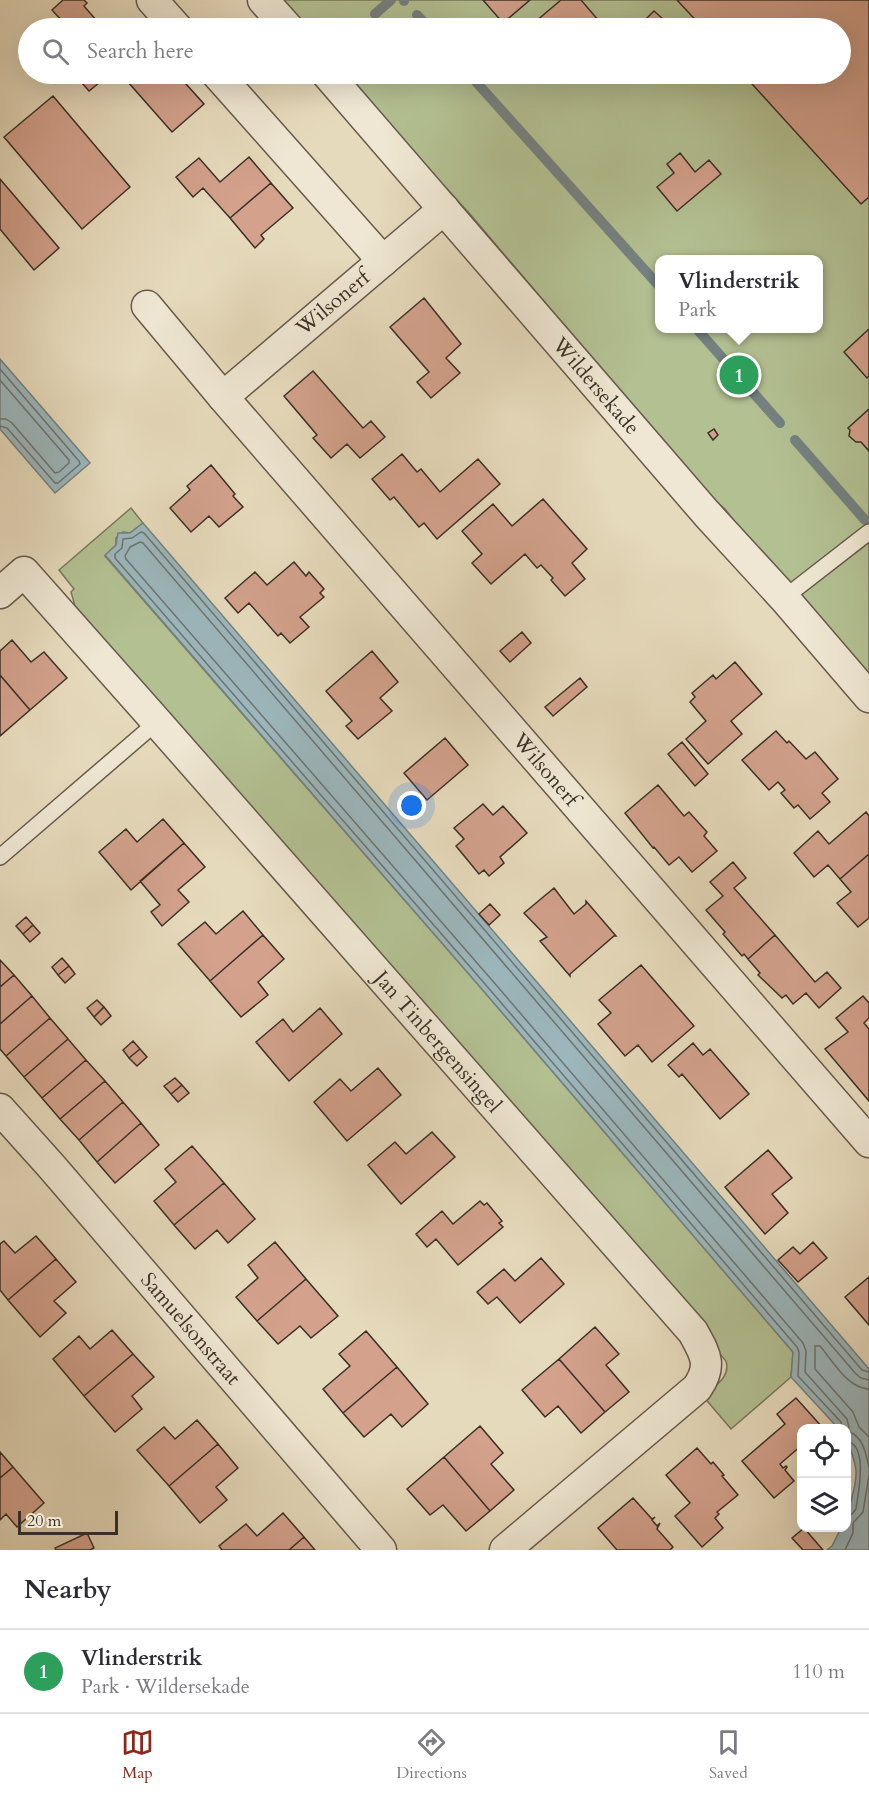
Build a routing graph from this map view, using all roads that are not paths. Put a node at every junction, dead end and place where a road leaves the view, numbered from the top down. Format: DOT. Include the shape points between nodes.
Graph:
graph roads {
  1 [pos="152,0"];
  2 [pos="263,0"];
  3 [pos="168,18"];
  4 [pos="279,18"];
  5 [pos="226,84"];
  6 [pos="336,84"];
  7 [pos="444,209"];
  8 [pos="382,261"];
  9 [pos="147,306"];
  10 [pos="223,397"];
  11 [pos="869,532"];
  12 [pos="0,593"];
  13 [pos="784,598"];
  14 [pos="869,697"];
  15 [pos="157,722"];
  16 [pos="0,856"];
  17 [pos="0,1109"];
  18 [pos="869,1142"];
  19 [pos="381,1550"];
  20 [pos="505,1550"];
  1 -- 3 [label="street"];
  2 -- 4 [label="street"];
  5 -- 8 [label="street"];
  6 -- 7 [label="street, Wildersekade"];
  7 -- 8 [label="street, Wilsonerf"];
  7 -- 13 [label="street, Wildersekade"];
  8 -- 10 [label="street, Wilsonerf"];
  9 -- 10 [label="street, Wilsonerf"];
  10 -- 18 [label="street, Wilsonerf"];
  11 -- 13 [label="lane"];
  12 -- 15 [label="street, Jan Tinbergensingel" via="24,572"];
  13 -- 14 [label="street, Wildersekade"];
  15 -- 16 [label="lane"];
  15 -- 20 [label="street, Jan Tinbergensingel" via="693,1332 704,1352 707,1368 697,1388"];
  17 -- 19 [label="street, Samuelsonstraat"];
}
